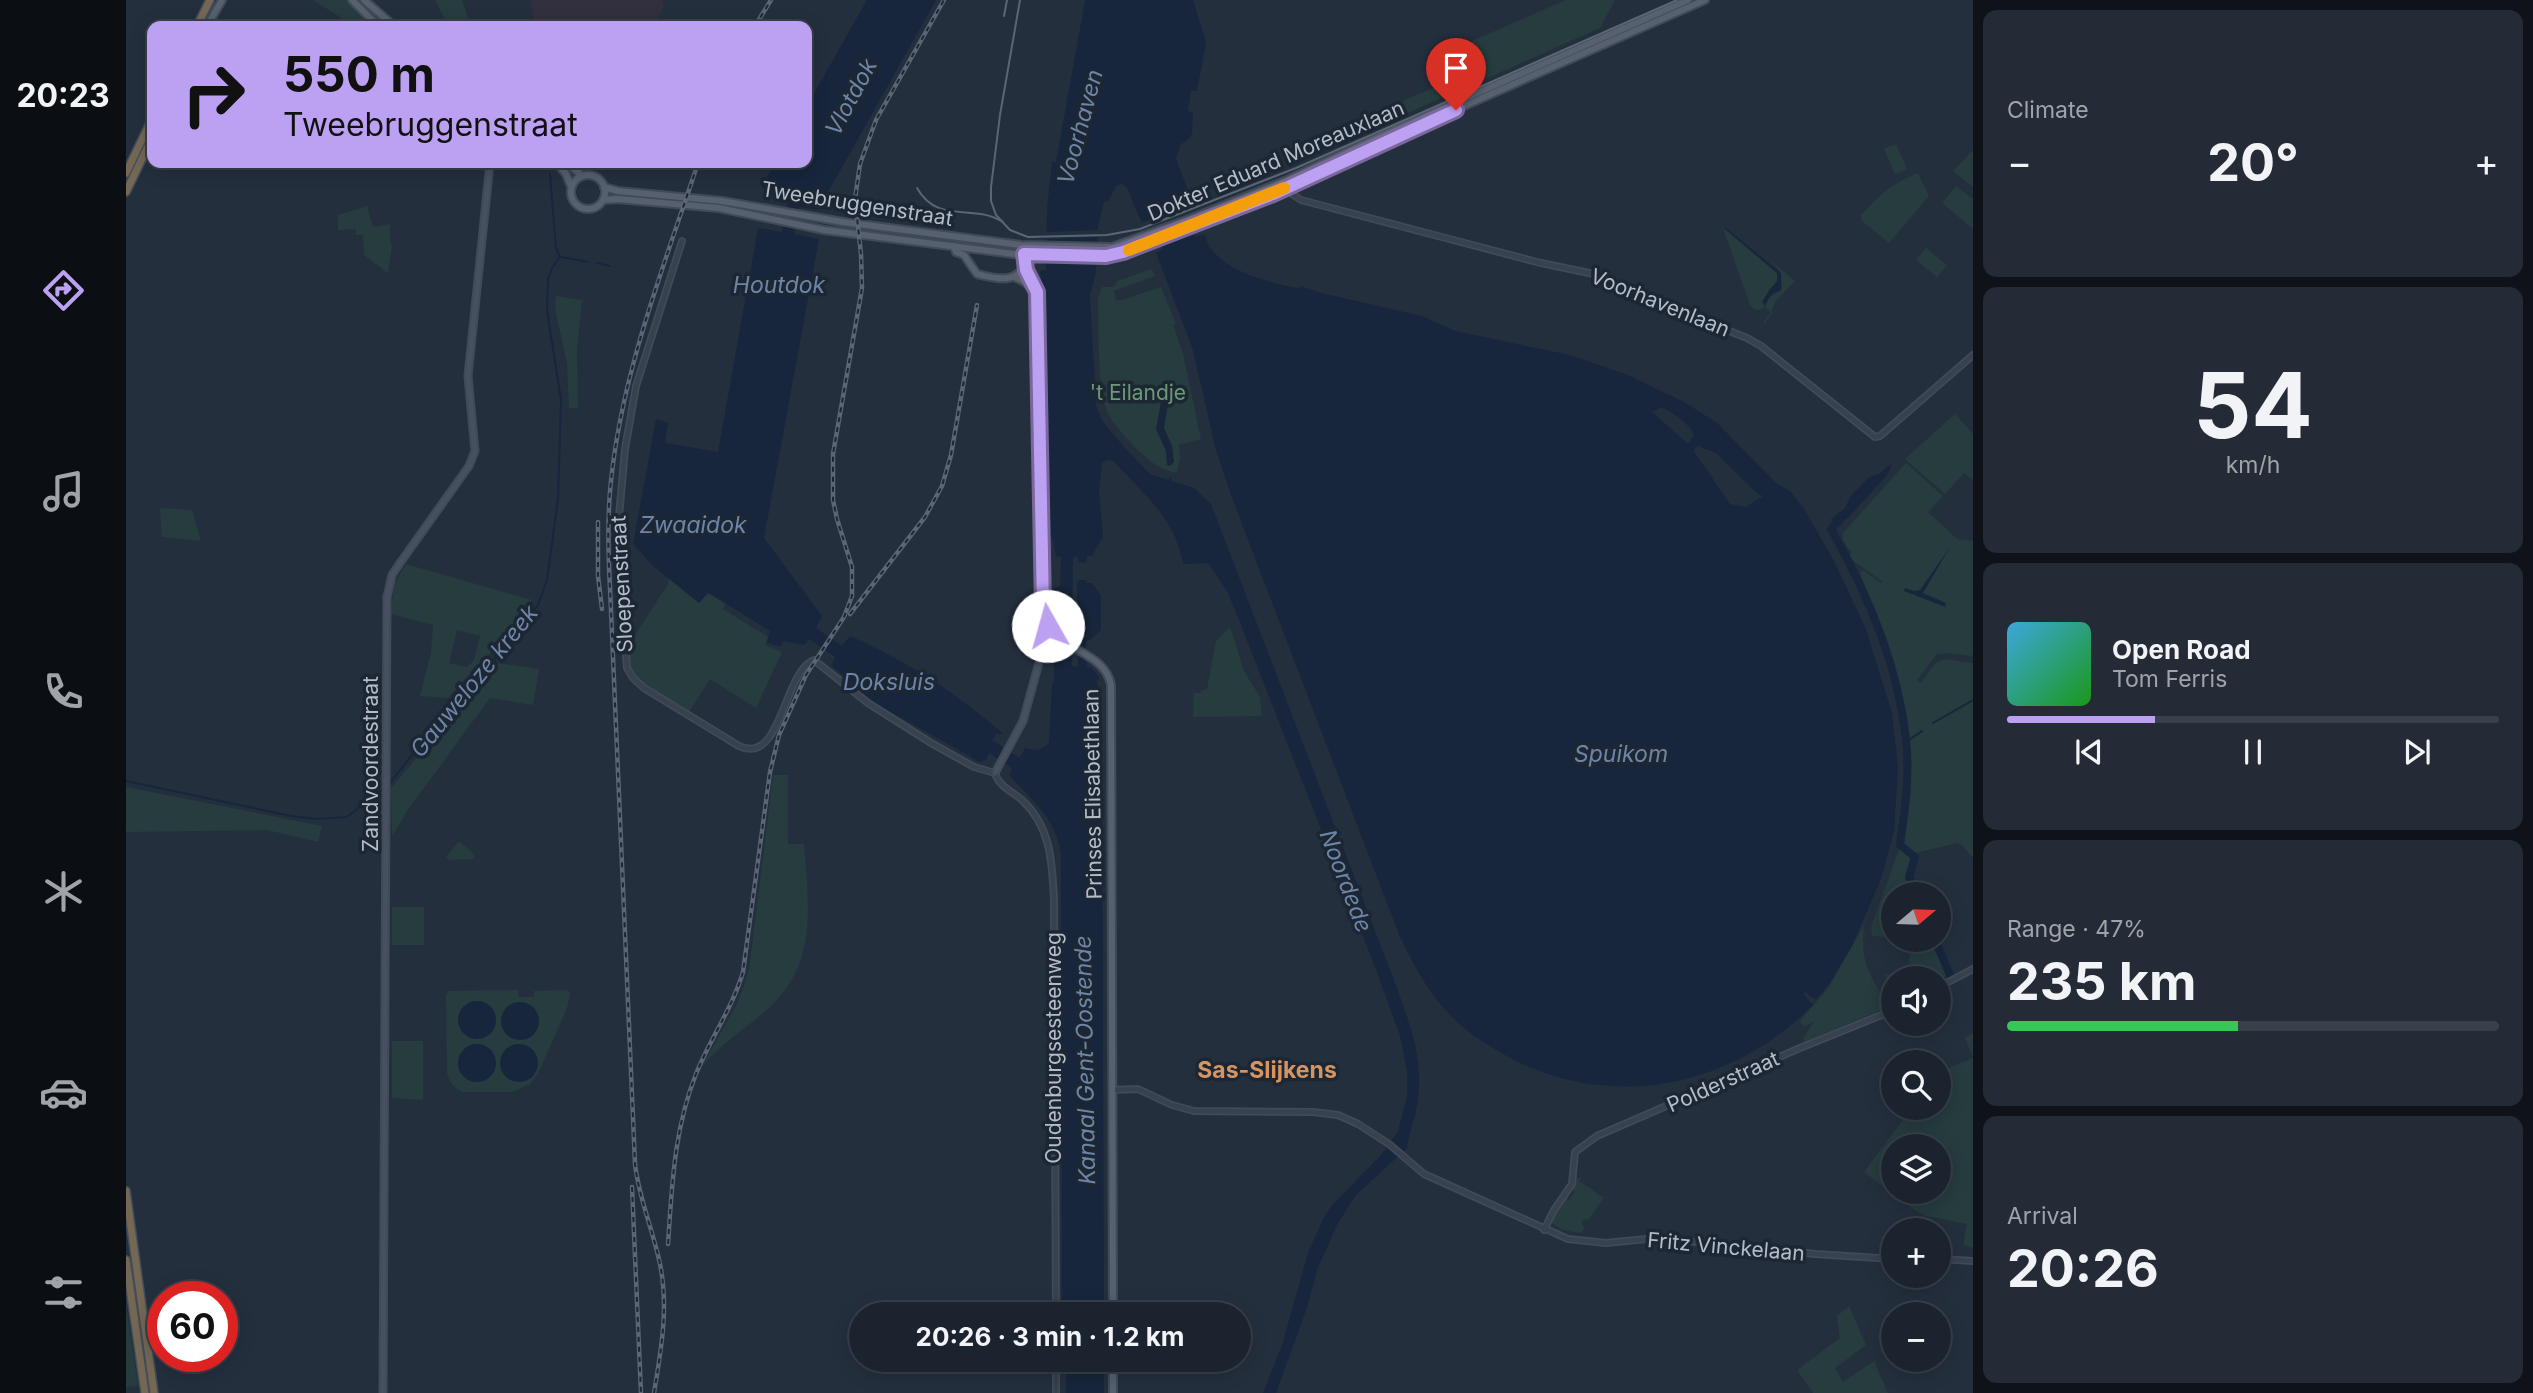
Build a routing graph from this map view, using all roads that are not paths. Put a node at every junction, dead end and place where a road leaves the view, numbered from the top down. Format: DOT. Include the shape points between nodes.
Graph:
graph roads {
  1 [pos="210,0"];
  2 [pos="224,0"];
  3 [pos="364,0"];
  4 [pos="1688,0"];
  5 [pos="1705,0"];
  6 [pos="352,1"];
  7 [pos="200,21"];
  8 [pos="210,21"];
  9 [pos="373,21"];
  10 [pos="388,21"];
  11 [pos="147,129"];
  12 [pos="147,148"];
  13 [pos="489,168"];
  14 [pos="561,168"];
  15 [pos="572,168"];
  16 [pos="126,173"];
  17 [pos="582,176"];
  18 [pos="1287,184"];
  19 [pos="572,186"];
  20 [pos="604,187"];
  21 [pos="126,192"];
  22 [pos="603,200"];
  23 [pos="682,241"];
  24 [pos="994,242"];
  25 [pos="1021,245"];
  26 [pos="954,246"];
  27 [pos="973,249"];
  28 [pos="1046,251"];
  29 [pos="1106,252"];
  30 [pos="1024,254"];
  31 [pos="1026,264"];
  32 [pos="970,266"];
  33 [pos="1016,278"];
  34 [pos="1036,298"];
  35 [pos="1973,355"];
  36 [pos="1058,638"];
  37 [pos="995,773"];
  38 [pos="1973,969"];
  39 [pos="1951,981"];
  40 [pos="1881,1015"];
  41 [pos="1112,1090"];
  42 [pos="126,1191"];
  43 [pos="1544,1230"];
  44 [pos="1881,1258"];
  45 [pos="126,1260"];
  46 [pos="1951,1260"];
  47 [pos="1973,1261"];
  48 [pos="1056,1302"];
  49 [pos="1113,1302"];
  50 [pos="1056,1372"];
  51 [pos="1113,1372"];
  52 [pos="145,1393"];
  53 [pos="154,1393"];
  54 [pos="383,1393"];
  55 [pos="1056,1393"];
  56 [pos="1113,1393"];
  1 -- 7 [label="highway"];
  2 -- 8 [label="main road"];
  3 -- 10 [label="main road"];
  4 -- 18 [label="main road, Dokter Eduard Moreauxlaan" via="1380,136"];
  5 -- 18 [label="main road, Dokter Eduard Moreauxlaan"];
  6 -- 9 [label="main road"];
  11 -- 16 [label="highway"];
  12 -- 21 [label="highway"];
  13 -- 54 [label="main road, Zandvoordestraat" via="468,376 475,451 400,563 387,597"];
  14 -- 19 [label="main road"];
  15 -- 17 [label="main road"];
  17 -- 19 [label="main road"];
  17 -- 20 [label="main road" via="595,177"];
  18 -- 29 [label="main road, Dokter Eduard Moreauxlaan"];
  18 -- 35 [label="street, Voorhavenlaan" via="1301,200 1594,274 1747,338 1877,437"];
  19 -- 22 [label="main road" via="572,198 582,208 595,208"];
  20 -- 22 [label="main road"];
  20 -- 24 [label="main road, Tweebruggenstraat"];
  22 -- 26 [label="main road, Tweebruggenstraat" via="708,207 800,226"];
  23 -- 37 [label="street, Sloepenstraat" via="639,377 625,449 617,540 627,667 633,678 739,746 751,749 769,740 792,689 810,661 817,661 868,703 931,743"];
  24 -- 25 [label="main road, Tweebruggenstraat"];
  24 -- 27 [label="main road"];
  25 -- 28 [label="main road, Tweebruggenstraat"];
  25 -- 30 [label="main road"];
  26 -- 27 [label="main road, Tweebruggenstraat"];
  26 -- 32 [label="main road, Tweebruggenstraat"];
  27 -- 30 [label="main road, Tweebruggenstraat"];
  27 -- 32 [label="main road"];
  28 -- 29 [label="main road, Tweebruggenstraat"];
  28 -- 30 [label="main road, Tweebruggenstraat"];
  30 -- 31 [label="main road"];
  31 -- 33 [label="main road"];
  31 -- 34 [label="main road"];
  32 -- 33 [label="main road, Tweebruggenstraat" via="977,274"];
  33 -- 34 [label="main road" via="1029,284"];
  34 -- 36 [label="main road" via="1043,608 1045,621"];
  36 -- 37 [label="main road" via="1043,648 1027,710"];
  36 -- 41 [label="main road, Prinses Elisabethlaan" via="1099,663 1111,685"];
  37 -- 48 [label="street, Oudenburgsesteenweg" via="997,781 1042,825 1053,866"];
  38 -- 39 [label="street"];
  40 -- 43 [label="street, Polderstraat" via="1597,1136 1575,1152 1571,1187"];
  41 -- 43 [label="street, Fritz Vinckelaan" via="1143,1091 1194,1111 1333,1114 1390,1144 1431,1178"];
  41 -- 49 [label="main road, Prinses Elisabethlaan"];
  42 -- 53 [label="highway"];
  43 -- 44 [label="street, Fritz Vinckelaan" via="1596,1243 1657,1238"];
  45 -- 52 [label="highway"];
  46 -- 47 [label="street"];
  50 -- 55 [label="street"];
  51 -- 56 [label="main road"];
}
